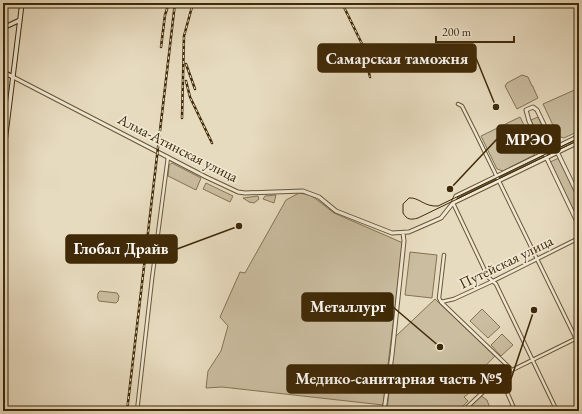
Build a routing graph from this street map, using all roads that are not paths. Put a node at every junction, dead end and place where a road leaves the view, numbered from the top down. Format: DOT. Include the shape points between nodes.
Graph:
graph roads {
  1 [pos="22,3"];
  2 [pos="20,20"];
  3 [pos="3,28"];
  4 [pos="3,72"];
  5 [pos="13,77"];
  6 [pos="458,104"];
  7 [pos="579,136"];
  8 [pos="579,142"];
  9 [pos="555,148"];
  10 [pos="557,152"];
  11 [pos="544,153"];
  12 [pos="3,157"];
  13 [pos="168,157"];
  14 [pos="546,158"];
  15 [pos="497,176"];
  16 [pos="499,181"];
  17 [pos="579,197"];
  18 [pos="453,203"];
  19 [pos="579,226"];
  20 [pos="403,233"];
  21 [pos="579,238"];
  22 [pos="444,255"];
  23 [pos="537,258"];
  24 [pos="493,281"];
  25 [pos="441,302"];
  26 [pos="577,338"];
  27 [pos="579,345"];
  28 [pos="533,360"];
  29 [pos="511,370"];
  30 [pos="500,376"];
  31 [pos="513,406"];
  32 [pos="137,411"];
  33 [pos="384,411"];
  34 [pos="463,411"];
  35 [pos="557,411"];
  1 -- 2 [label="main road"];
  2 -- 3 [label="main road"];
  2 -- 5 [label="main road"];
  4 -- 5 [label="main road, Алма-Атинская улица"];
  5 -- 12 [label="main road"];
  5 -- 13 [label="street, Алма-Атинская улица"];
  6 -- 15 [label="street" via="462,106"];
  7 -- 9 [label="street, Алма-Атинская улица"];
  8 -- 10 [label="street, Алма-Атинская улица"];
  9 -- 10 [label="street"];
  9 -- 11 [label="street, Алма-Атинская улица"];
  9 -- 11 [label="street" via="537,110 533,107 526,110 526,116"];
  10 -- 14 [label="street, Алма-Атинская улица"];
  10 -- 17 [label="street"];
  11 -- 14 [label="street"];
  11 -- 15 [label="street, Алма-Атинская улица"];
  13 -- 20 [label="street, Алма-Атинская улица" via="238,192 304,191 319,197 336,211 350,217 392,233"];
  13 -- 32 [label="street"];
  14 -- 16 [label="street, Алма-Атинская улица"];
  14 -- 19 [label="street"];
  15 -- 16 [label="street"];
  15 -- 18 [label="street, Алма-Атинская улица" via="456,196"];
  16 -- 18 [label="street, Алма-Атинская улица"];
  16 -- 23 [label="street"];
  18 -- 20 [label="street, Алма-Атинская улица" via="441,218"];
  18 -- 24 [label="street" via="488,277"];
  20 -- 33 [label="street" via="394,340"];
  21 -- 23 [label="street, Путейская улица"];
  22 -- 25 [label="street" via="439,298"];
  23 -- 24 [label="street, Путейская улица"];
  23 -- 26 [label="street"];
  24 -- 25 [label="street, Путейская улица" via="454,299"];
  24 -- 28 [label="street"];
  25 -- 29 [label="street"];
  26 -- 27 [label="street"];
  26 -- 28 [label="street"];
  28 -- 29 [label="street"];
  28 -- 35 [label="street"];
  29 -- 30 [label="street"];
  30 -- 31 [label="street"];
  30 -- 34 [label="street"];
}
